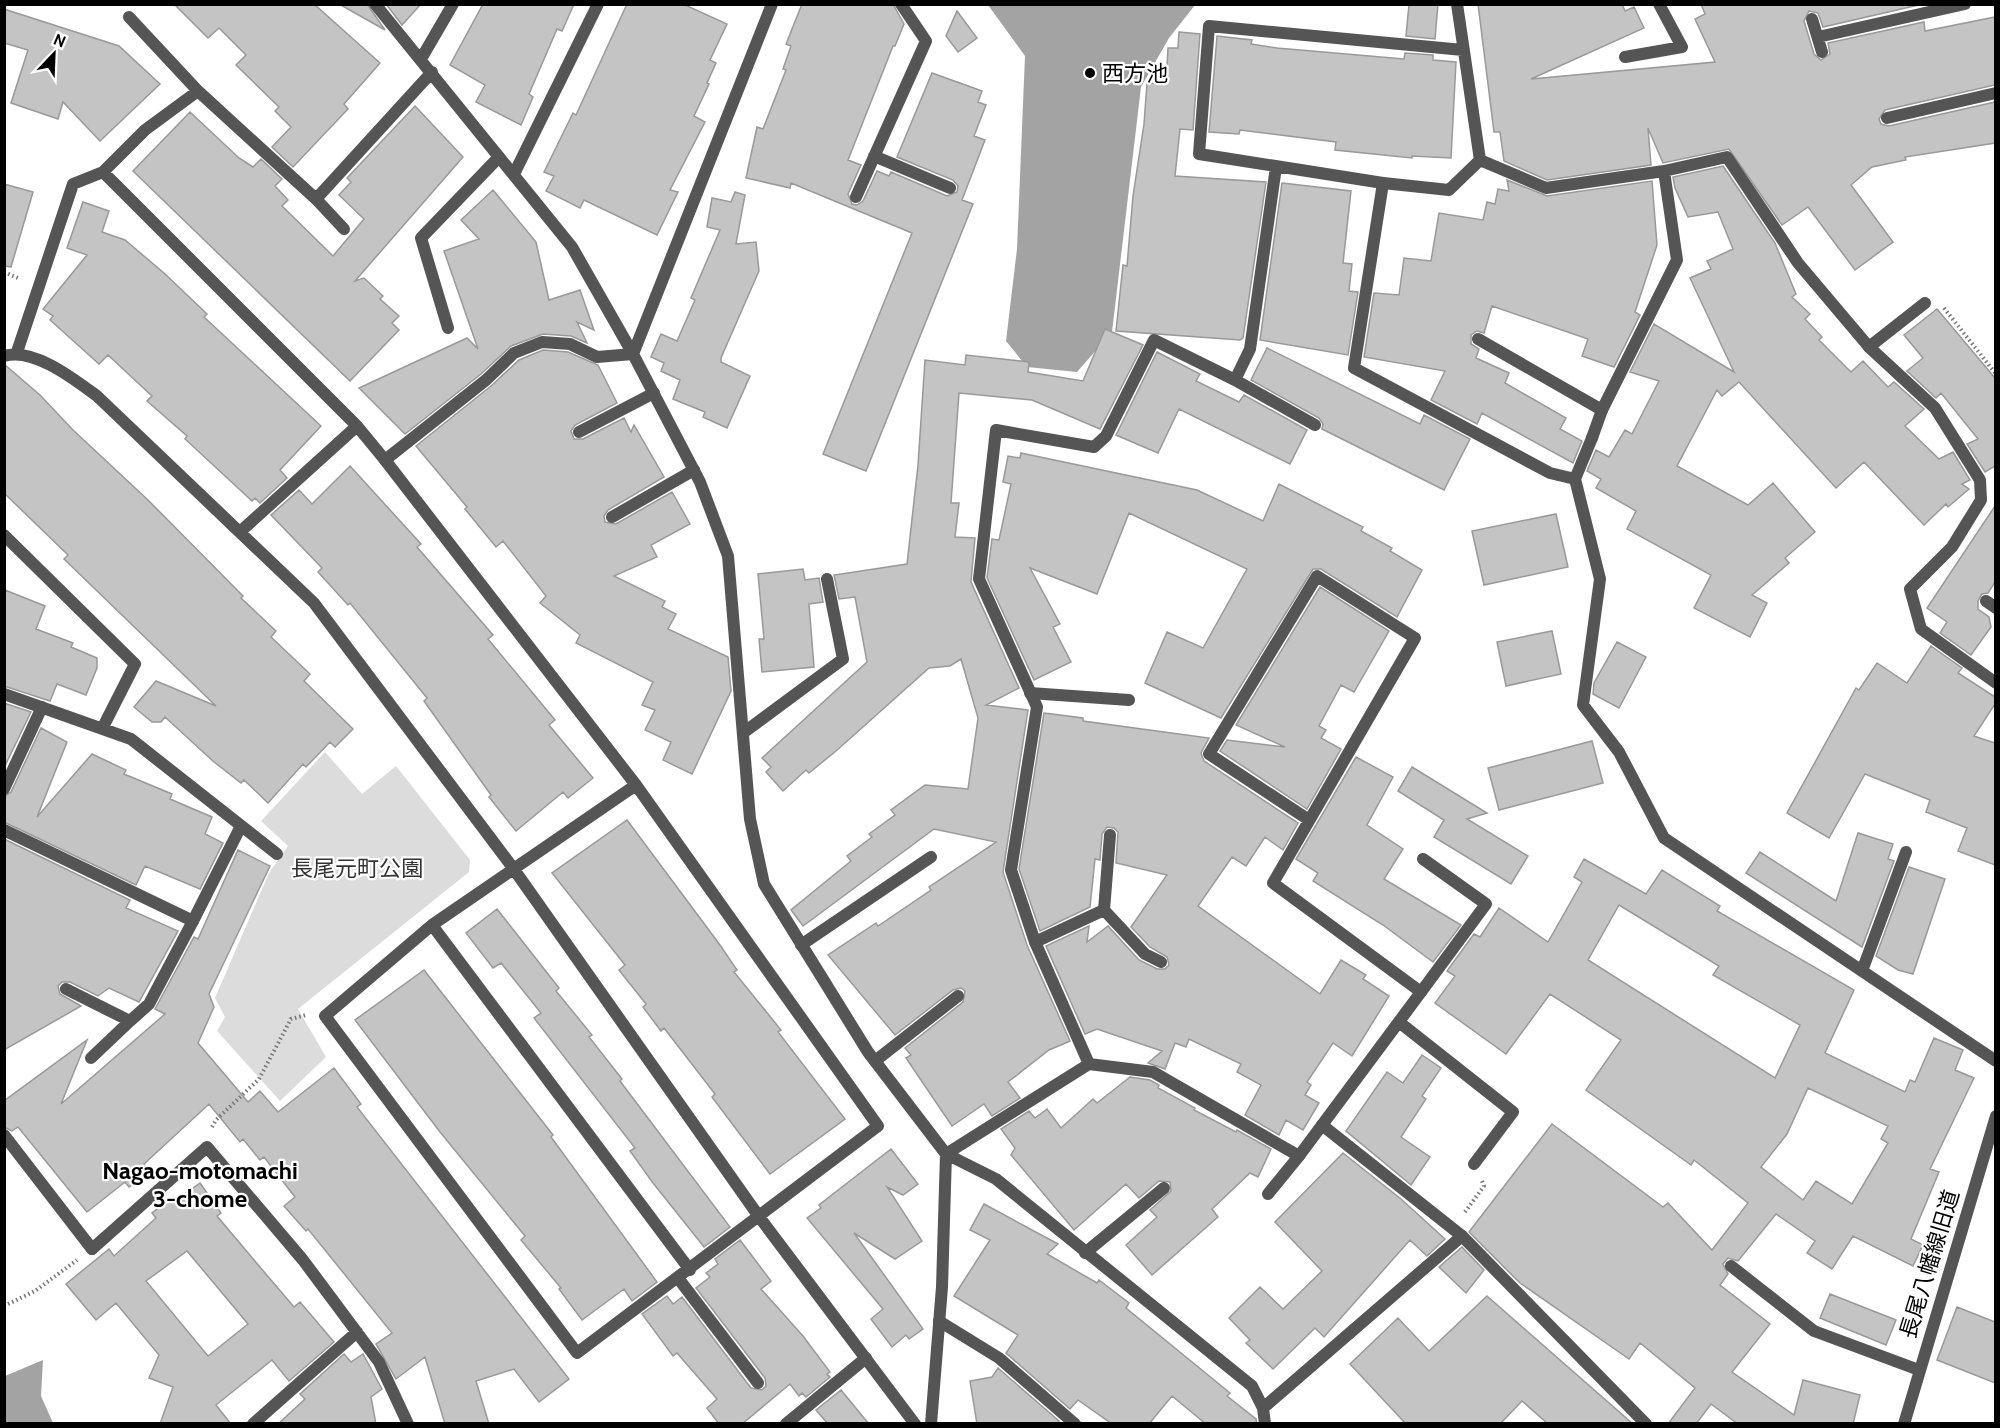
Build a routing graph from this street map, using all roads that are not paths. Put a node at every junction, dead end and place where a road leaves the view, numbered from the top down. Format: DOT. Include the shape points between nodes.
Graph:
graph roads {
  1 [pos="375,4"];
  2 [pos="453,4"];
  3 [pos="598,4"];
  4 [pos="772,4"];
  5 [pos="901,4"];
  6 [pos="1457,4"];
  7 [pos="1659,4"];
  8 [pos="1965,4"];
  9 [pos="129,17"];
  10 [pos="1812,19"];
  11 [pos="1818,37"];
  12 [pos="1463,50"];
  13 [pos="1822,52"];
  14 [pos="1625,57"];
  15 [pos="421,59"];
  16 [pos="432,72"];
  17 [pos="198,91"];
  18 [pos="1995,93"];
  19 [pos="1887,118"];
  20 [pos="499,156"];
  21 [pos="874,156"];
  22 [pos="1480,160"];
  23 [pos="1276,167"];
  24 [pos="1664,171"];
  25 [pos="103,172"];
  26 [pos="514,174"];
  27 [pos="1383,183"];
  28 [pos="950,188"];
  29 [pos="856,196"];
  30 [pos="316,199"];
  31 [pos="344,229"];
  32 [pos="1925,303"];
  33 [pos="448,327"];
  34 [pos="1478,339"];
  35 [pos="1869,347"];
  36 [pos="17,352"];
  37 [pos="633,354"];
  38 [pos="4,356"];
  39 [pos="1234,380"];
  40 [pos="654,393"];
  41 [pos="1602,410"];
  42 [pos="1315,425"];
  43 [pos="357,426"];
  44 [pos="579,432"];
  45 [pos="385,460"];
  46 [pos="694,470"];
  47 [pos="1575,478"];
  48 [pos="612,517"];
  49 [pos="241,531"];
  50 [pos="4,535"];
  51 [pos="827,579"];
  52 [pos="1995,683"];
  53 [pos="1030,693"];
  54 [pos="4,694"];
  55 [pos="1129,700"];
  56 [pos="42,707"];
  57 [pos="102,729"];
  58 [pos="743,733"];
  59 [pos="636,785"];
  60 [pos="4,789"];
  61 [pos="1310,820"];
  62 [pos="241,826"];
  63 [pos="4,830"];
  64 [pos="1110,834"];
  65 [pos="1906,852"];
  66 [pos="277,854"];
  67 [pos="931,857"];
  68 [pos="1423,859"];
  69 [pos="513,868"];
  70 [pos="1104,910"];
  71 [pos="193,921"];
  72 [pos="432,925"];
  73 [pos="1035,942"];
  74 [pos="801,945"];
  75 [pos="1161,962"];
  76 [pos="1862,971"];
  77 [pos="66,989"];
  78 [pos="1421,992"];
  79 [pos="958,996"];
  80 [pos="130,1021"];
  81 [pos="1399,1022"];
  82 [pos="91,1058"];
  83 [pos="875,1060"];
  84 [pos="1995,1061"];
  85 [pos="1089,1064"];
  86 [pos="1995,1116"];
  87 [pos="1322,1125"];
  88 [pos="4,1135"];
  89 [pos="946,1154"];
  90 [pos="1299,1156"];
  91 [pos="1474,1164"];
  92 [pos="1164,1188"];
  93 [pos="1268,1194"];
  94 [pos="760,1218"];
  95 [pos="1457,1232"];
  96 [pos="1085,1253"];
  97 [pos="1731,1266"];
  98 [pos="690,1270"];
  99 [pos="678,1278"];
  100 [pos="939,1321"];
  101 [pos="357,1332"];
  102 [pos="866,1358"];
  103 [pos="1920,1370"];
  104 [pos="758,1383"];
  105 [pos="1263,1408"];
  106 [pos="253,1424"];
  107 [pos="408,1424"];
  108 [pos="786,1424"];
  109 [pos="915,1424"];
  110 [pos="931,1424"];
  111 [pos="1075,1424"];
  112 [pos="1265,1424"];
  113 [pos="1646,1424"];
  114 [pos="1904,1424"];
  1 -- 15 [label="street"];
  2 -- 15 [label="street"];
  3 -- 26 [label="street"];
  4 -- 37 [label="street"];
  5 -- 21 [label="street" via="926,41"];
  6 -- 12 [label="street"];
  7 -- 14 [label="street" via="1682,47"];
  8 -- 11 [label="street"];
  9 -- 17 [label="street"];
  10 -- 11 [label="street"];
  11 -- 13 [label="street"];
  12 -- 22 [label="street"];
  12 -- 23 [label="street" via="1209,26 1199,154"];
  15 -- 16 [label="street"];
  16 -- 20 [label="street"];
  16 -- 30 [label="street"];
  17 -- 25 [label="street" via="145,130"];
  17 -- 30 [label="street"];
  18 -- 19 [label="street"];
  20 -- 26 [label="street"];
  20 -- 33 [label="street" via="421,238"];
  21 -- 28 [label="street"];
  21 -- 29 [label="street"];
  22 -- 24 [label="street" via="1546,188"];
  22 -- 27 [label="street" via="1449,190"];
  23 -- 27 [label="street"];
  23 -- 39 [label="street" via="1250,349"];
  24 -- 35 [label="street" via="1727,157 1798,263"];
  24 -- 41 [label="street" via="1677,260"];
  25 -- 36 [label="street" via="73,184"];
  25 -- 43 [label="street"];
  26 -- 37 [label="street" via="572,247"];
  27 -- 47 [label="street" via="1354,368 1550,473"];
  30 -- 31 [label="street"];
  32 -- 35 [label="street"];
  34 -- 41 [label="street"];
  35 -- 52 [label="street" via="1935,408 1980,480 1981,500 1952,547 1910,590 1921,629"];
  36 -- 38 [label="street"];
  36 -- 49 [label="street" via="65,372 97,396"];
  37 -- 40 [label="street"];
  37 -- 45 [label="street" via="597,357 570,344 542,342 514,353"];
  39 -- 42 [label="street"];
  39 -- 53 [label="street" via="1154,340 1106,436 1094,447 996,430 978,579"];
  40 -- 44 [label="street"];
  40 -- 46 [label="street"];
  41 -- 47 [label="street"];
  43 -- 45 [label="street"];
  43 -- 49 [label="street"];
  45 -- 59 [label="street"];
  46 -- 48 [label="street"];
  46 -- 58 [label="street" via="728,556"];
  47 -- 76 [label="street" via="1599,579 1583,705 1619,752 1664,838"];
  49 -- 69 [label="street" via="314,603"];
  50 -- 57 [label="street" via="135,664"];
  51 -- 58 [label="street" via="843,659"];
  53 -- 55 [label="street"];
  53 -- 73 [label="street" via="1036,707 1011,870"];
  54 -- 56 [label="street"];
  56 -- 57 [label="street"];
  56 -- 60 [label="street"];
  57 -- 62 [label="street" via="131,739"];
  58 -- 74 [label="street" via="750,819 764,884"];
  59 -- 69 [label="street"];
  59 -- 94 [label="street" via="878,1126"];
  61 -- 61 [label="street" via="1415,638 1317,576 1209,754"];
  61 -- 78 [label="street" via="1273,883"];
  62 -- 66 [label="street"];
  62 -- 71 [label="street"];
  63 -- 71 [label="street"];
  64 -- 70 [label="street"];
  65 -- 76 [label="street"];
  67 -- 74 [label="street"];
  68 -- 78 [label="street" via="1486,904"];
  69 -- 72 [label="street"];
  69 -- 94 [label="street"];
  70 -- 73 [label="street"];
  70 -- 75 [label="street" via="1145,954"];
  71 -- 80 [label="street" via="149,1004"];
  72 -- 98 [label="street"];
  72 -- 99 [label="street" via="325,1016 577,1353"];
  73 -- 85 [label="street"];
  74 -- 83 [label="street"];
  76 -- 84 [label="street"];
  77 -- 80 [label="street"];
  78 -- 81 [label="street"];
  79 -- 83 [label="street"];
  80 -- 82 [label="street"];
  81 -- 87 [label="street"];
  81 -- 91 [label="street" via="1513,1112"];
  83 -- 89 [label="street"];
  85 -- 89 [label="street"];
  85 -- 90 [label="street" via="1153,1072"];
  86 -- 103 [label="street, 長尾八幡線旧道"];
  87 -- 90 [label="street"];
  87 -- 95 [label="street"];
  88 -- 101 [label="street" via="92,1250 207,1147 303,1260"];
  89 -- 96 [label="street" via="996,1179"];
  89 -- 100 [label="street"];
  90 -- 93 [label="street"];
  92 -- 96 [label="street"];
  94 -- 98 [label="street"];
  94 -- 102 [label="street"];
  95 -- 105 [label="street"];
  95 -- 113 [label="street"];
  96 -- 105 [label="street" via="1252,1386"];
  97 -- 103 [label="street" via="1814,1331"];
  98 -- 99 [label="street"];
  99 -- 104 [label="street"];
  100 -- 110 [label="street"];
  100 -- 111 [label="street" via="999,1358"];
  101 -- 106 [label="street"];
  101 -- 107 [label="street" via="379,1362"];
  102 -- 108 [label="street"];
  102 -- 109 [label="street"];
  103 -- 114 [label="street, 長尾八幡線旧道"];
  105 -- 112 [label="street"];
}
